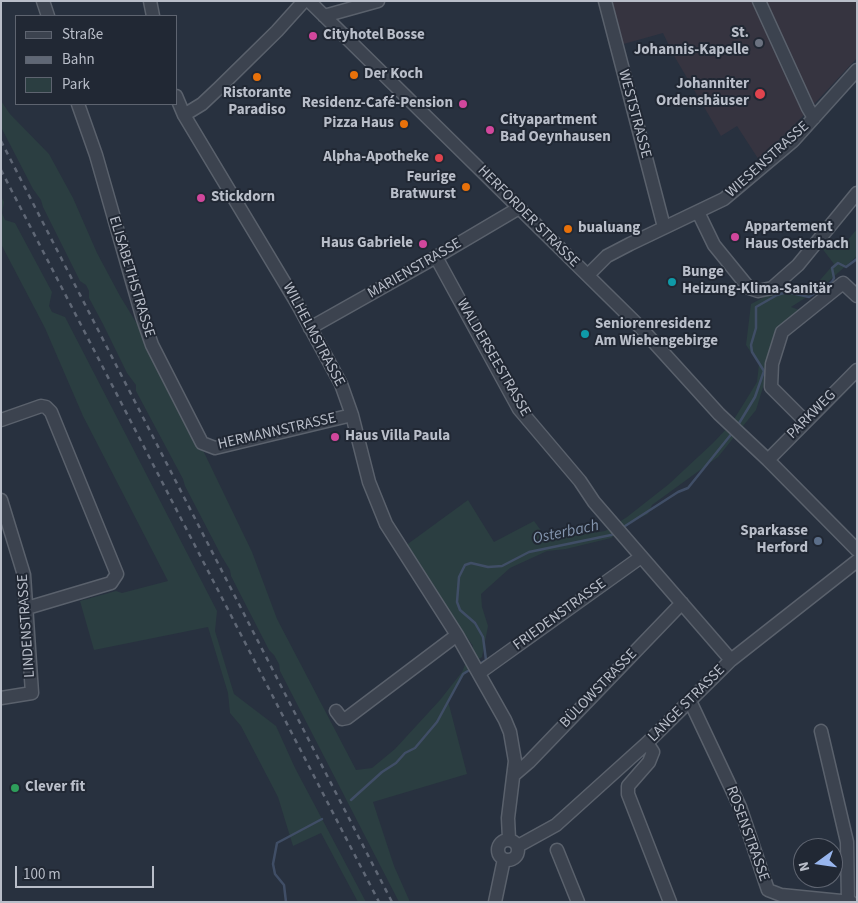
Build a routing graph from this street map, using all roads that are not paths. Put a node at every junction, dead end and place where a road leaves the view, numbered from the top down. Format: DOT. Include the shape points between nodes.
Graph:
graph roads {
  1 [pos="43,1"];
  2 [pos="150,1"];
  3 [pos="304,1"];
  4 [pos="309,1"];
  5 [pos="378,1"];
  6 [pos="605,1"];
  7 [pos="759,1"];
  8 [pos="48,15"];
  9 [pos="153,15"];
  10 [pos="324,16"];
  11 [pos="857,70"];
  12 [pos="178,101"];
  13 [pos="78,105"];
  14 [pos="184,115"];
  15 [pos="814,118"];
  16 [pos="857,193"];
  17 [pos="519,208"];
  18 [pos="698,212"];
  19 [pos="664,227"];
  20 [pos="436,258"];
  21 [pos="588,275"];
  22 [pos="857,296"];
  23 [pos="310,328"];
  24 [pos="857,370"];
  25 [pos="352,415"];
  26 [pos="1,420"];
  27 [pos="805,421"];
  28 [pos="202,443"];
  29 [pos="768,460"];
  30 [pos="1,500"];
  31 [pos="857,550"];
  32 [pos="641,557"];
  33 [pos="857,561"];
  34 [pos="682,603"];
  35 [pos="27,608"];
  36 [pos="460,640"];
  37 [pos="731,660"];
  38 [pos="478,671"];
  39 [pos="1,698"];
  40 [pos="690,701"];
  41 [pos="336,712"];
  42 [pos="821,731"];
  43 [pos="647,744"];
  44 [pos="515,774"];
  45 [pos="513,843"];
  46 [pos="557,850"];
  47 [pos="495,902"];
  48 [pos="578,902"];
  49 [pos="670,902"];
  50 [pos="850,902"];
  1 -- 8 [label="street"];
  2 -- 9 [label="street"];
  3 -- 14 [label="street" via="219,88"];
  4 -- 10 [label="street, HERFORDER STRASSE"];
  5 -- 10 [label="street"];
  6 -- 19 [label="street, WESTSTRASSE"];
  7 -- 15 [label="street"];
  10 -- 17 [label="street, HERFORDER STRASSE"];
  11 -- 15 [label="street, WIESENSTRASSE"];
  12 -- 14 [label="street, WILHELMSTRASSE"];
  13 -- 28 [label="street, ELISABETHSTRASSE" via="152,345"];
  14 -- 23 [label="street, WILHELMSTRASSE"];
  15 -- 18 [label="street, WIESENSTRASSE" via="793,141 724,199"];
  16 -- 18 [label="street" via="798,265 772,288 758,291 748,288 714,245"];
  17 -- 20 [label="street, MARIENSTRASSE"];
  17 -- 21 [label="street, HERFORDER STRASSE"];
  18 -- 19 [label="street, WIESENSTRASSE"];
  19 -- 21 [label="street, WIESENSTRASSE" via="607,256"];
  20 -- 23 [label="street, MARIENSTRASSE"];
  20 -- 32 [label="street, WALDERSEESTRASSE" via="519,409"];
  21 -- 29 [label="street, HERFORDER STRASSE"];
  22 -- 27 [label="street" via="843,283 782,332 772,364 771,387"];
  23 -- 25 [label="street, WILHELMSTRASSE" via="341,384"];
  24 -- 27 [label="street, PARKWEG"];
  25 -- 28 [label="street, HERMANNSTRASSE" via="215,448"];
  25 -- 36 [label="street, WILHELMSTRASSE" via="369,482 386,524"];
  26 -- 35 [label="street" via="41,406 51,412 117,574 111,583"];
  27 -- 29 [label="street, PARKWEG"];
  29 -- 31 [label="street, HERFORDER STRASSE"];
  30 -- 35 [label="street, LINDENSTRASSE" via="24,575"];
  32 -- 34 [label="street, WALDERSEESTRASSE"];
  32 -- 38 [label="street, FRIEDENSTRASSE"];
  33 -- 37 [label="street, LANGE STRASSE"];
  34 -- 37 [label="street, WALDERSEESTRASSE"];
  34 -- 44 [label="street, BÜLOWSTRASSE"];
  35 -- 39 [label="street, LINDENSTRASSE" via="32,693"];
  36 -- 38 [label="street, WILHELMSTRASSE"];
  36 -- 41 [label="street" via="347,718 342,719"];
  37 -- 40 [label="street, LANGE STRASSE"];
  38 -- 44 [label="street, WILHELMSTRASSE" via="510,732 515,752"];
  40 -- 43 [label="street, LANGE STRASSE"];
  40 -- 50 [label="street, ROSENSTRASSE" via="740,807 768,890 781,895"];
  42 -- 50 [label="street" via="847,842"];
  43 -- 45 [label="street, LANGE STRASSE" via="556,825"];
  43 -- 49 [label="street" via="653,752 649,762 628,786 628,794"];
  44 -- 45 [label="street, WILHELMSTRASSE" via="508,818"];
  45 -- 47 [label="street, LANGE STRASSE" via="518,853 514,858 504,859"];
  46 -- 48 [label="street"];
}
